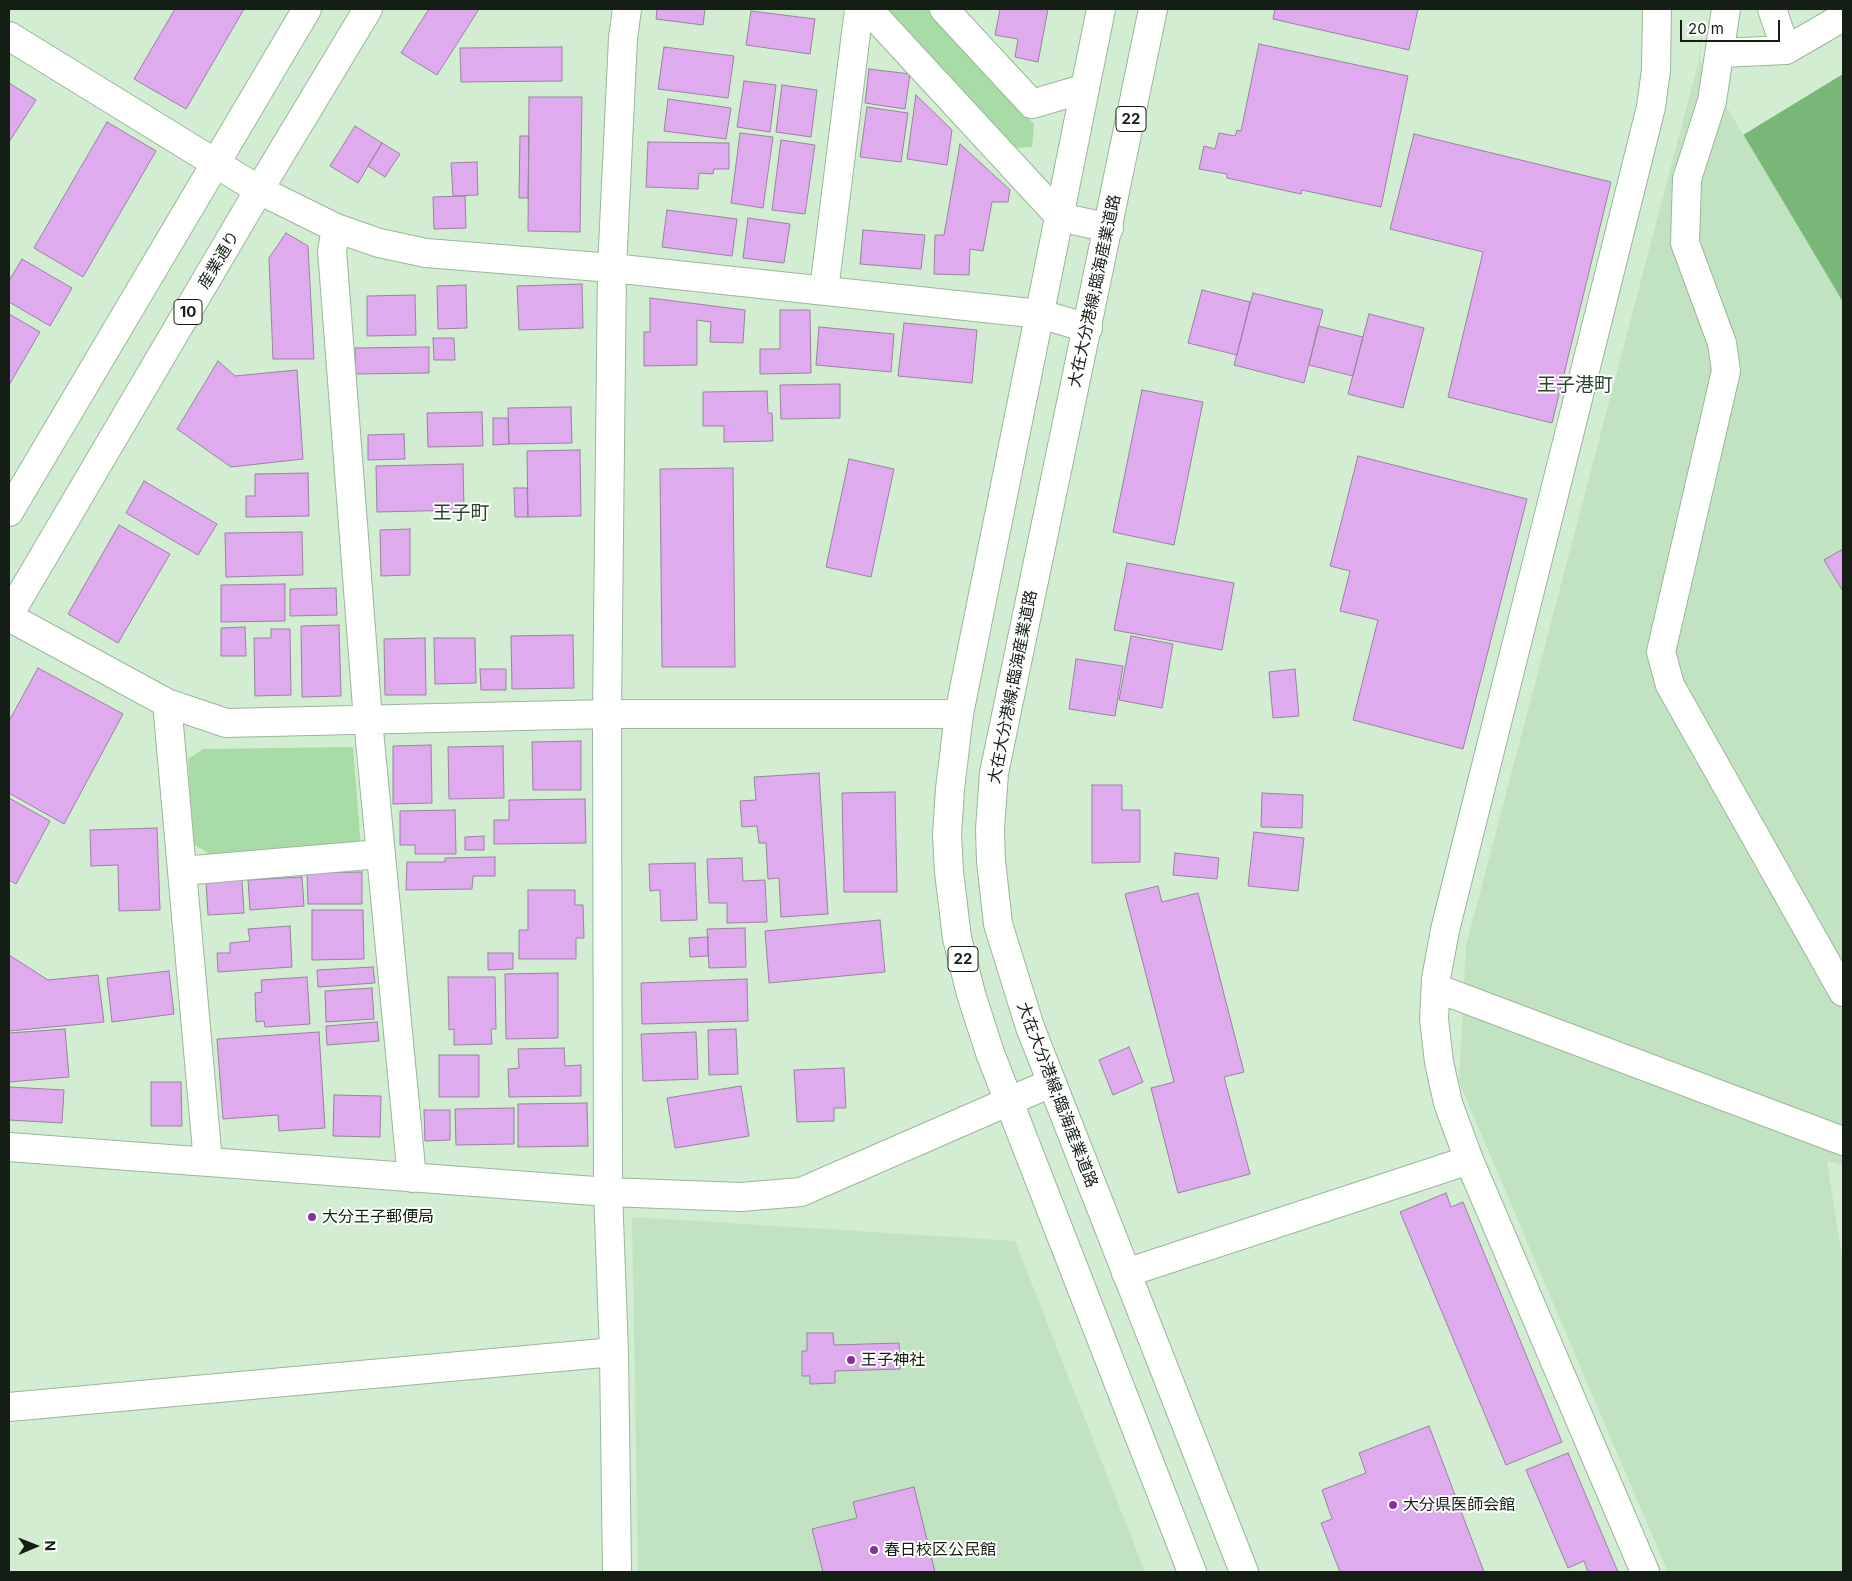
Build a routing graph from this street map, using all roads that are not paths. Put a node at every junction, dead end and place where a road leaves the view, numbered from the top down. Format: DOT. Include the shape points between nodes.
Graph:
graph roads {
  1 [pos="307,9"];
  2 [pos="368,9"];
  3 [pos="627,9"];
  4 [pos="859,9"];
  5 [pos="868,9"];
  6 [pos="944,9"];
  7 [pos="1100,9"];
  8 [pos="1153,9"];
  9 [pos="1658,9"];
  10 [pos="1726,9"];
  11 [pos="1772,9"];
  12 [pos="1839,19"];
  13 [pos="9,36"];
  14 [pos="1786,50"];
  15 [pos="1721,52"];
  16 [pos="1083,89"];
  17 [pos="214,163"];
  18 [pos="258,190"];
  19 [pos="1060,217"];
  20 [pos="336,228"];
  21 [pos="1109,228"];
  22 [pos="612,268"];
  23 [pos="824,290"];
  24 [pos="1040,314"];
  25 [pos="1088,328"];
  26 [pos="9,512"];
  27 [pos="9,616"];
  28 [pos="167,703"];
  29 [pos="607,714"];
  30 [pos="959,714"];
  31 [pos="368,720"];
  32 [pos="380,854"];
  33 [pos="182,871"];
  34 [pos="1436,988"];
  35 [pos="1843,992"];
  36 [pos="1051,1083"];
  37 [pos="1009,1102"];
  38 [pos="1843,1141"];
  39 [pos="9,1147"];
  40 [pos="1469,1160"];
  41 [pos="208,1162"];
  42 [pos="412,1178"];
  43 [pos="608,1192"];
  44 [pos="1126,1273"];
  45 [pos="614,1352"];
  46 [pos="9,1407"];
  47 [pos="617,1572"];
  48 [pos="1192,1572"];
  49 [pos="1244,1572"];
  50 [pos="1645,1572"];
  1 -- 17 [label="main road"];
  2 -- 18 [label="main road, 産業通り / 10"];
  3 -- 22 [label="main road"];
  4 -- 23 [label="main road"];
  5 -- 19 [label="main road"];
  6 -- 16 [label="main road" via="1032,104"];
  7 -- 16 [label="main road, 22"];
  8 -- 21 [label="main road, 大在大分港線;臨海産業道路 / 22"];
  9 -- 34 [label="main road" via="1652,107 1448,920"];
  10 -- 15 [label="main road"];
  11 -- 14 [label="main road"];
  12 -- 14 [label="main road"];
  13 -- 17 [label="main road"];
  14 -- 15 [label="main road"];
  15 -- 35 [label="main road" via="1712,101 1686,179 1686,243 1722,343 1726,371 1661,652 1670,685"];
  16 -- 19 [label="main road, 22"];
  17 -- 18 [label="main road"];
  17 -- 26 [label="main road"];
  18 -- 20 [label="main road"];
  18 -- 27 [label="main road, 産業通り / 10"];
  19 -- 21 [label="main road"];
  19 -- 24 [label="main road, 22"];
  20 -- 22 [label="main road" via="379,243 426,253"];
  20 -- 31 [label="main road" via="332,251"];
  21 -- 25 [label="main road, 大在大分港線;臨海産業道路 / 22"];
  22 -- 23 [label="main road"];
  22 -- 29 [label="main road"];
  23 -- 24 [label="main road"];
  24 -- 25 [label="main road"];
  24 -- 30 [label="main road, 22"];
  25 -- 36 [label="main road, 大在大分港線;臨海産業道路 / 22" via="994,773 990,829 998,924"];
  27 -- 28 [label="main road"];
  28 -- 31 [label="main road" via="226,723"];
  28 -- 33 [label="main road"];
  29 -- 30 [label="main road"];
  29 -- 31 [label="main road"];
  29 -- 43 [label="main road"];
  30 -- 37 [label="main road, 22" via="950,789 948,872 971,994"];
  31 -- 32 [label="main road"];
  32 -- 33 [label="main road"];
  32 -- 42 [label="main road"];
  33 -- 41 [label="main road"];
  34 -- 38 [label="main road"];
  34 -- 40 [label="main road" via="1434,1019 1439,1062 1448,1103"];
  36 -- 37 [label="main road"];
  36 -- 44 [label="main road, 大在大分港線;臨海産業道路 / 22"];
  37 -- 43 [label="main road" via="801,1192 741,1197"];
  37 -- 48 [label="main road, 22"];
  39 -- 41 [label="main road"];
  40 -- 44 [label="main road"];
  40 -- 50 [label="main road"];
  41 -- 42 [label="main road"];
  42 -- 43 [label="main road"];
  43 -- 45 [label="main road"];
  44 -- 49 [label="main road, 大在大分港線;臨海産業道路 / 22"];
  45 -- 46 [label="main road"];
  45 -- 47 [label="main road"];
}
